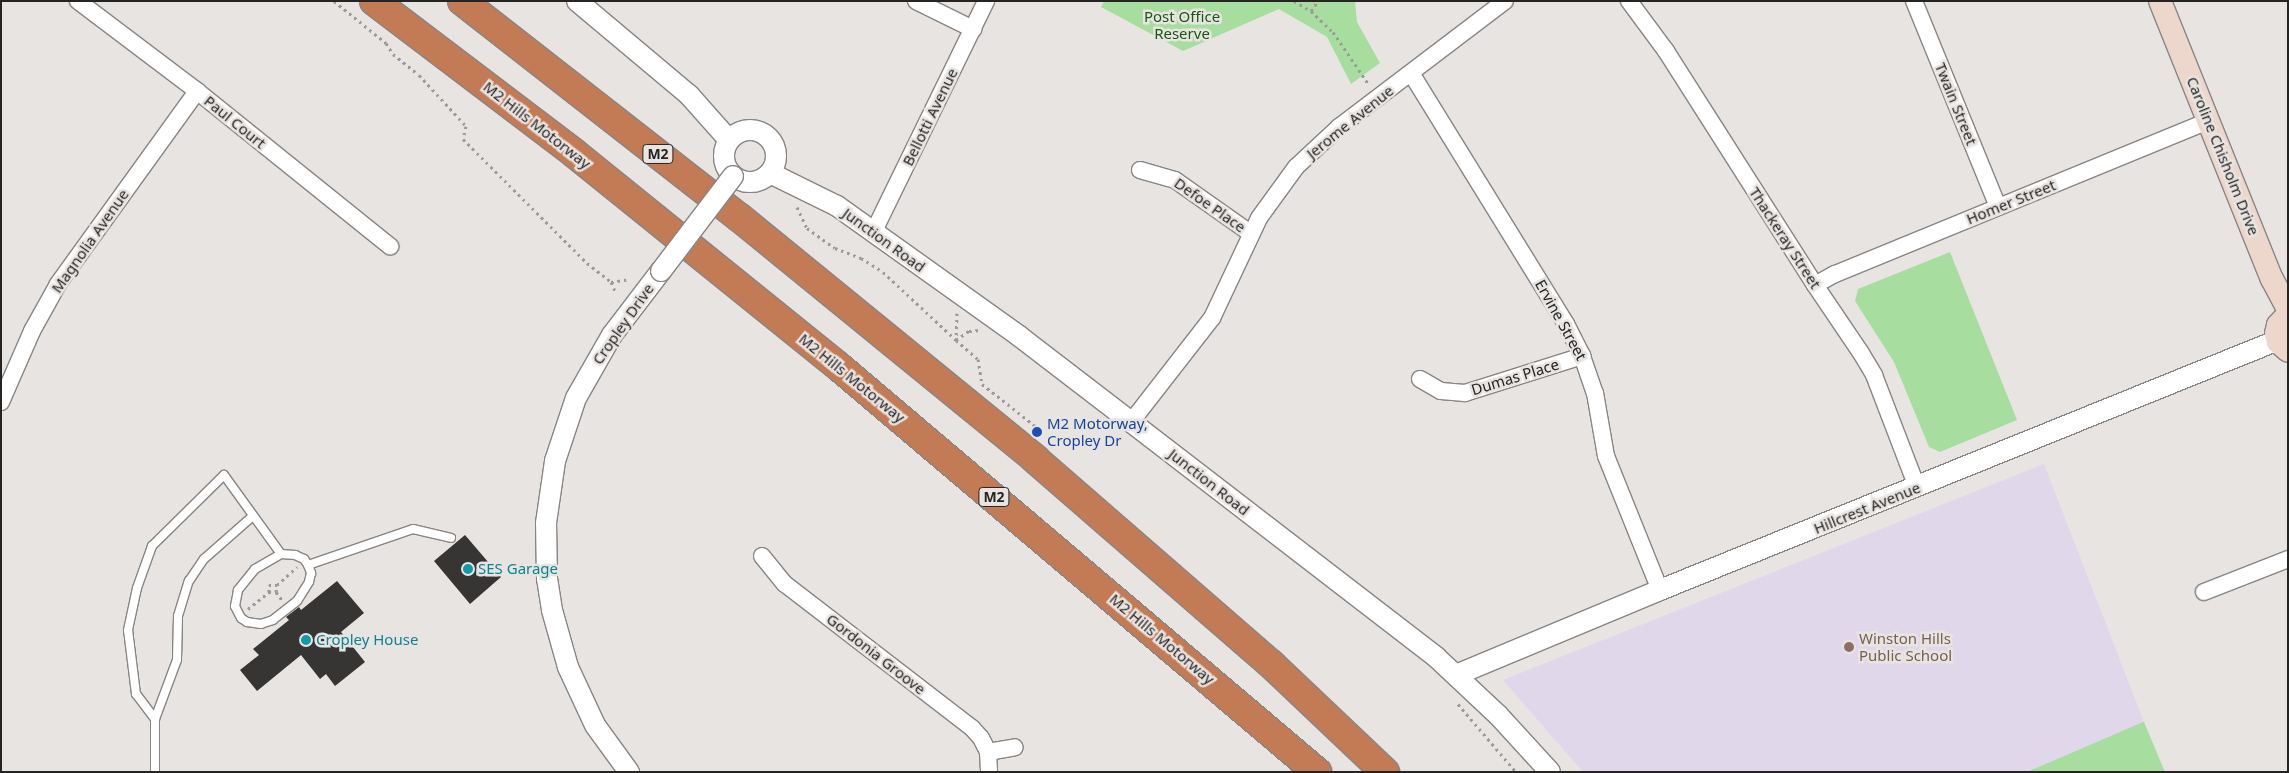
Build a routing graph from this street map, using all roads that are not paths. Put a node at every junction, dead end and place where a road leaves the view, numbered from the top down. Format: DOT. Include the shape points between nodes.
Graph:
graph roads {
  1 [pos="78,1"];
  2 [pos="374,1"];
  3 [pos="462,1"];
  4 [pos="577,1"];
  5 [pos="916,1"];
  6 [pos="986,1"];
  7 [pos="1504,1"];
  8 [pos="1629,1"];
  9 [pos="1914,1"];
  10 [pos="2160,1"];
  11 [pos="973,29"];
  12 [pos="1412,73"];
  13 [pos="197,91"];
  14 [pos="2208,121"];
  15 [pos="729,140"];
  16 [pos="1140,170"];
  17 [pos="770,173"];
  18 [pos="733,176"];
  19 [pos="1998,207"];
  20 [pos="872,232"];
  21 [pos="1250,233"];
  22 [pos="390,246"];
  23 [pos="1815,285"];
  24 [pos="2288,309"];
  25 [pos="2288,314"];
  26 [pos="2283,346"];
  27 [pos="1582,356"];
  28 [pos="1420,379"];
  29 [pos="1,402"];
  30 [pos="1131,422"];
  31 [pos="1917,487"];
  32 [pos="253,516"];
  33 [pos="451,538"];
  34 [pos="281,554"];
  35 [pos="762,556"];
  36 [pos="2288,559"];
  37 [pos="307,563"];
  38 [pos="1660,590"];
  39 [pos="2204,592"];
  40 [pos="1456,675"];
  41 [pos="155,720"];
  42 [pos="1015,747"];
  43 [pos="988,752"];
  44 [pos="155,772"];
  45 [pos="629,772"];
  46 [pos="989,772"];
  47 [pos="1317,772"];
  48 [pos="1384,772"];
  49 [pos="1550,772"];
  1 -- 13 [label="street, Paul Court"];
  2 -- 47 [label="highway, M2 Hills Motorway / M2" via="574,153 838,366"];
  3 -- 48 [label="highway, M2" via="740,218 1035,459 1271,664"];
  4 -- 15 [label="street" via="682,89"];
  5 -- 11 [label="street"];
  6 -- 11 [label="street, Bellotti Avenue"];
  7 -- 12 [label="street, Jerome Avenue"];
  8 -- 23 [label="street, Thackeray Street" via="1666,50"];
  9 -- 19 [label="street, Twain Street"];
  10 -- 14 [label="main road, Caroline Chisholm Drive"];
  11 -- 20 [label="street, Bellotti Avenue"];
  12 -- 21 [label="street, Jerome Avenue" via="1338,127 1308,155 1273,195"];
  12 -- 27 [label="street, Ervine Street" via="1566,324"];
  13 -- 22 [label="street, Paul Court"];
  13 -- 29 [label="street, Magnolia Avenue" via="58,284 32,331"];
  14 -- 19 [label="street, Homer Street"];
  14 -- 24 [label="main road, Caroline Chisholm Drive" via="2272,279"];
  15 -- 17 [label="street" via="735,134 750,130 766,136 775,149 776,158"];
  15 -- 18 [label="street" via="724,156"];
  16 -- 21 [label="street, Defoe Place" via="1175,180"];
  17 -- 18 [label="street" via="749,182"];
  17 -- 20 [label="street, Junction Road" via="837,206"];
  18 -- 45 [label="street, Cropley Drive, bridge" via="612,335 576,398 555,461 546,523 547,579 552,610 568,667 595,725"];
  19 -- 23 [label="street, Homer Street"];
  20 -- 30 [label="street, Junction Road" via="967,298"];
  21 -- 30 [label="street, Jerome Avenue" via="1215,313"];
  23 -- 31 [label="street, Thackeray Street" via="1874,375"];
  25 -- 26 [label="main road" via="2278,325"];
  26 -- 31 [label="street, Hillcrest Avenue"];
  27 -- 28 [label="street, Dumas Place" via="1465,393 1441,390"];
  27 -- 38 [label="street, Ervine Street" via="1595,393 1606,456"];
  30 -- 40 [label="street, Junction Road"];
  31 -- 38 [label="street, Hillcrest Avenue"];
  32 -- 34 [label="lane"];
  32 -- 41 [label="lane" via="204,559 189,580 178,616 176,660"];
  32 -- 41 [label="lane" via="224,475 152,546 137,588 128,630 136,694"];
  33 -- 37 [label="lane" via="413,529"];
  34 -- 37 [label="lane" via="296,555"];
  34 -- 37 [label="lane" via="255,569 243,582 235,606 247,622 261,624 289,608 309,582 311,573"];
  35 -- 43 [label="street, Gordonia Groove" via="784,584 972,728"];
  36 -- 39 [label="street"];
  38 -- 40 [label="street, Hillcrest Avenue"];
  40 -- 49 [label="street, Junction Road"];
  41 -- 44 [label="lane"];
  42 -- 43 [label="street"];
  43 -- 46 [label="street, Gordonia Groove"];
}
